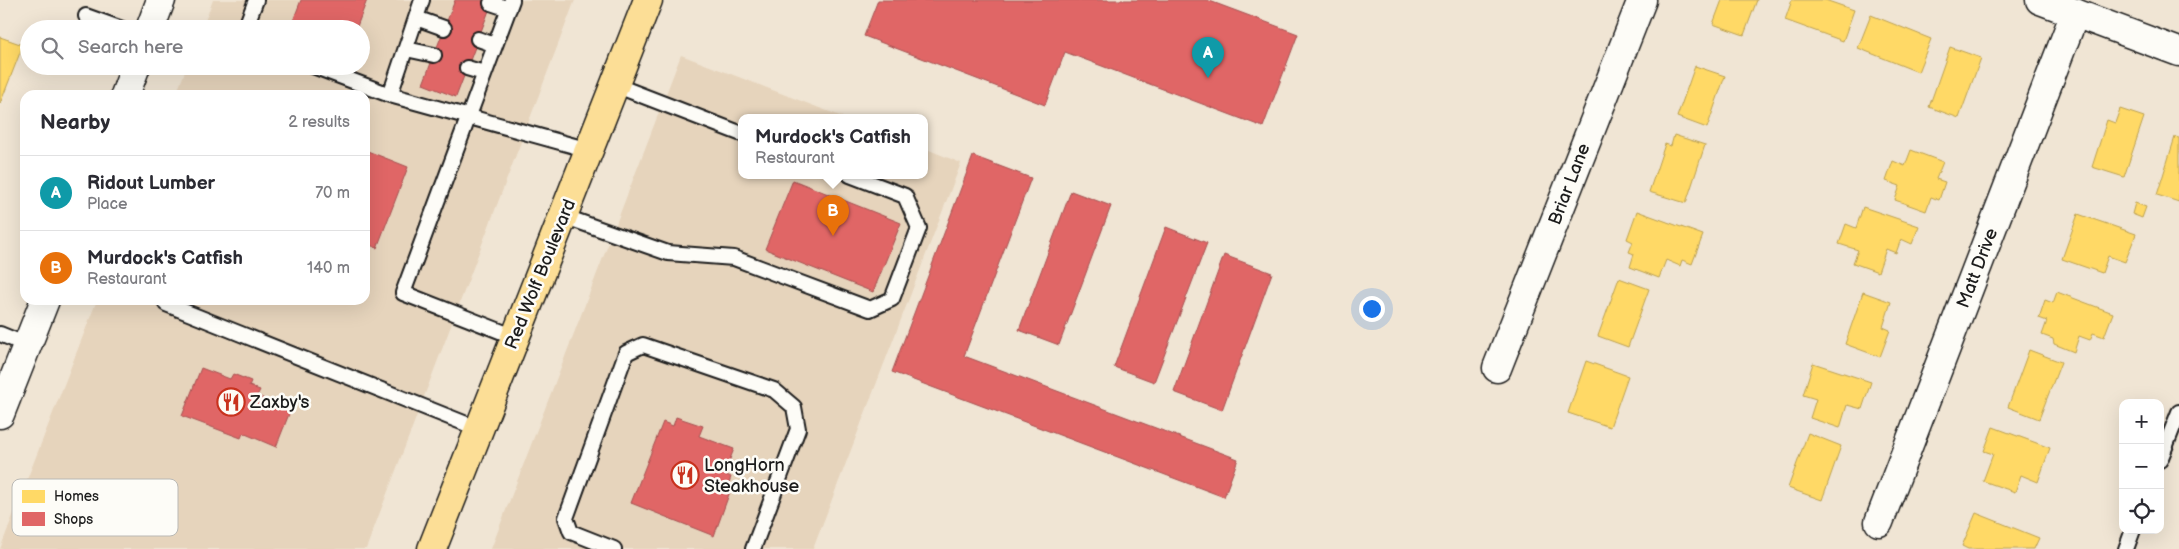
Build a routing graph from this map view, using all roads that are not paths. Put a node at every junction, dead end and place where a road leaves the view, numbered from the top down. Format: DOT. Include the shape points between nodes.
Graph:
graph roads {
  1 [pos="162,0"];
  2 [pos="256,0"];
  3 [pos="422,0"];
  4 [pos="648,0"];
  5 [pos="1642,0"];
  6 [pos="2040,0"];
  7 [pos="492,3"];
  8 [pos="510,5"];
  9 [pos="2075,13"];
  10 [pos="86,16"];
  11 [pos="416,18"];
  12 [pos="97,20"];
  13 [pos="154,20"];
  14 [pos="248,20"];
  15 [pos="444,28"];
  16 [pos="478,39"];
  17 [pos="494,45"];
  18 [pos="406,48"];
  19 [pos="2179,52"];
  20 [pos="434,55"];
  21 [pos="467,68"];
  22 [pos="484,73"];
  23 [pos="133,75"];
  24 [pos="337,75"];
  25 [pos="615,85"];
  26 [pos="127,90"];
  27 [pos="390,95"];
  28 [pos="468,118"];
  29 [pos="738,132"];
  30 [pos="589,150"];
  31 [pos="860,179"];
  32 [pos="563,216"];
  33 [pos="43,305"];
  34 [pos="169,305"];
  35 [pos="0,334"];
  36 [pos="515,337"];
  37 [pos="27,345"];
  38 [pos="1497,368"];
  39 [pos="2179,412"];
  40 [pos="0,414"];
  41 [pos="479,429"];
  42 [pos="2164,450"];
  43 [pos="1878,522"];
  44 [pos="2132,534"];
  45 [pos="432,549"];
  46 [pos="614,549"];
  47 [pos="752,549"];
  48 [pos="2126,549"];
  1 -- 13 [label="street"];
  2 -- 14 [label="lane"];
  3 -- 11 [label="lane"];
  4 -- 25 [label="highway, Red Wolf Boulevard"];
  5 -- 38 [label="street, Briar Lane"];
  6 -- 9 [label="street"];
  7 -- 8 [label="lane"];
  8 -- 17 [label="lane"];
  9 -- 19 [label="street"];
  9 -- 43 [label="street, Matt Drive"];
  10 -- 12 [label="lane"];
  11 -- 15 [label="lane"];
  11 -- 18 [label="lane"];
  16 -- 17 [label="lane"];
  17 -- 22 [label="lane"];
  18 -- 20 [label="lane"];
  18 -- 27 [label="lane"];
  21 -- 22 [label="lane"];
  22 -- 28 [label="lane"];
  23 -- 26 [label="street"];
  24 -- 27 [label="lane"];
  25 -- 29 [label="lane"];
  25 -- 30 [label="highway, Red Wolf Boulevard"];
  27 -- 28 [label="lane"];
  28 -- 30 [label="lane"];
  28 -- 36 [label="lane" via="403,294"];
  30 -- 32 [label="highway, Red Wolf Boulevard"];
  31 -- 32 [label="lane" via="905,196 919,228 892,299 870,309 734,258 668,254"];
  32 -- 36 [label="highway, Red Wolf Boulevard"];
  33 -- 37 [label="street"];
  34 -- 41 [label="lane"];
  35 -- 37 [label="lane"];
  36 -- 41 [label="highway, Red Wolf Boulevard"];
  37 -- 40 [label="street"];
  39 -- 42 [label="lane"];
  41 -- 45 [label="highway, Red Wolf Boulevard"];
  44 -- 48 [label="lane"];
  46 -- 47 [label="lane" via="571,532 566,518 626,352 644,345 774,390 794,407 798,429"];
}
